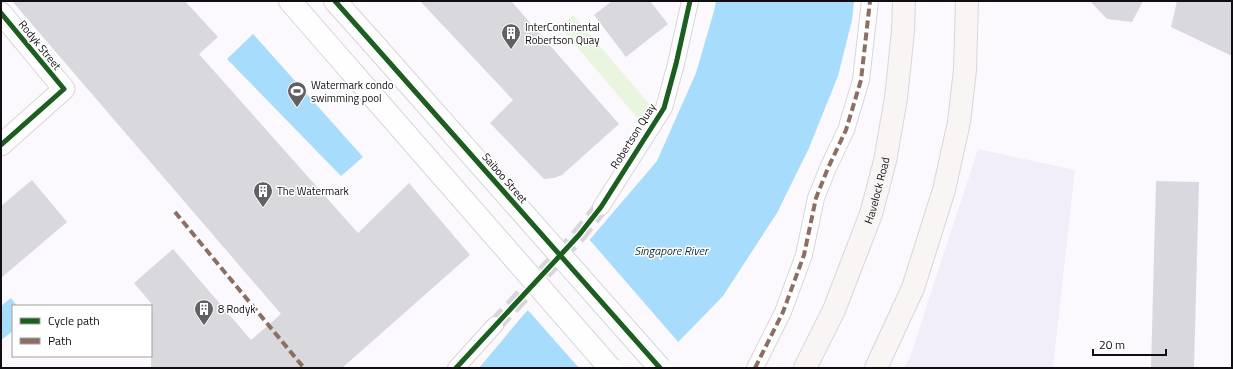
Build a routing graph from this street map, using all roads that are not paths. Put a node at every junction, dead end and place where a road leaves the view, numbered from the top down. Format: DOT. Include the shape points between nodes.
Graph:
graph roads {
  1 [pos="290,1"];
  2 [pos="335,1"];
  3 [pos="690,1"];
  4 [pos="870,1"];
  5 [pos="904,1"];
  6 [pos="967,1"];
  7 [pos="1,13"];
  8 [pos="1,145"];
  9 [pos="601,207"];
  10 [pos="495,325"];
  11 [pos="456,368"];
  12 [pos="610,368"];
  13 [pos="660,368"];
  14 [pos="755,368"];
  15 [pos="805,368"];
  16 [pos="876,368"];
  1 -- 12 [label="street, bridge"];
  2 -- 13 [label="street, Saiboo Street, bridge"];
  3 -- 9 [label="street, Robertson Quay" via="664,108"];
  4 -- 14 [label="street" via="861,80 846,130 816,198 804,255 783,312"];
  5 -- 15 [label="main road, Havelock Road" via="896,98 883,169 871,214 834,310"];
  6 -- 16 [label="main road" via="965,70 959,122 944,190 913,288"];
  7 -- 8 [label="street, Rodyk Street" via="64,89"];
  10 -- 11 [label="street"];
}
